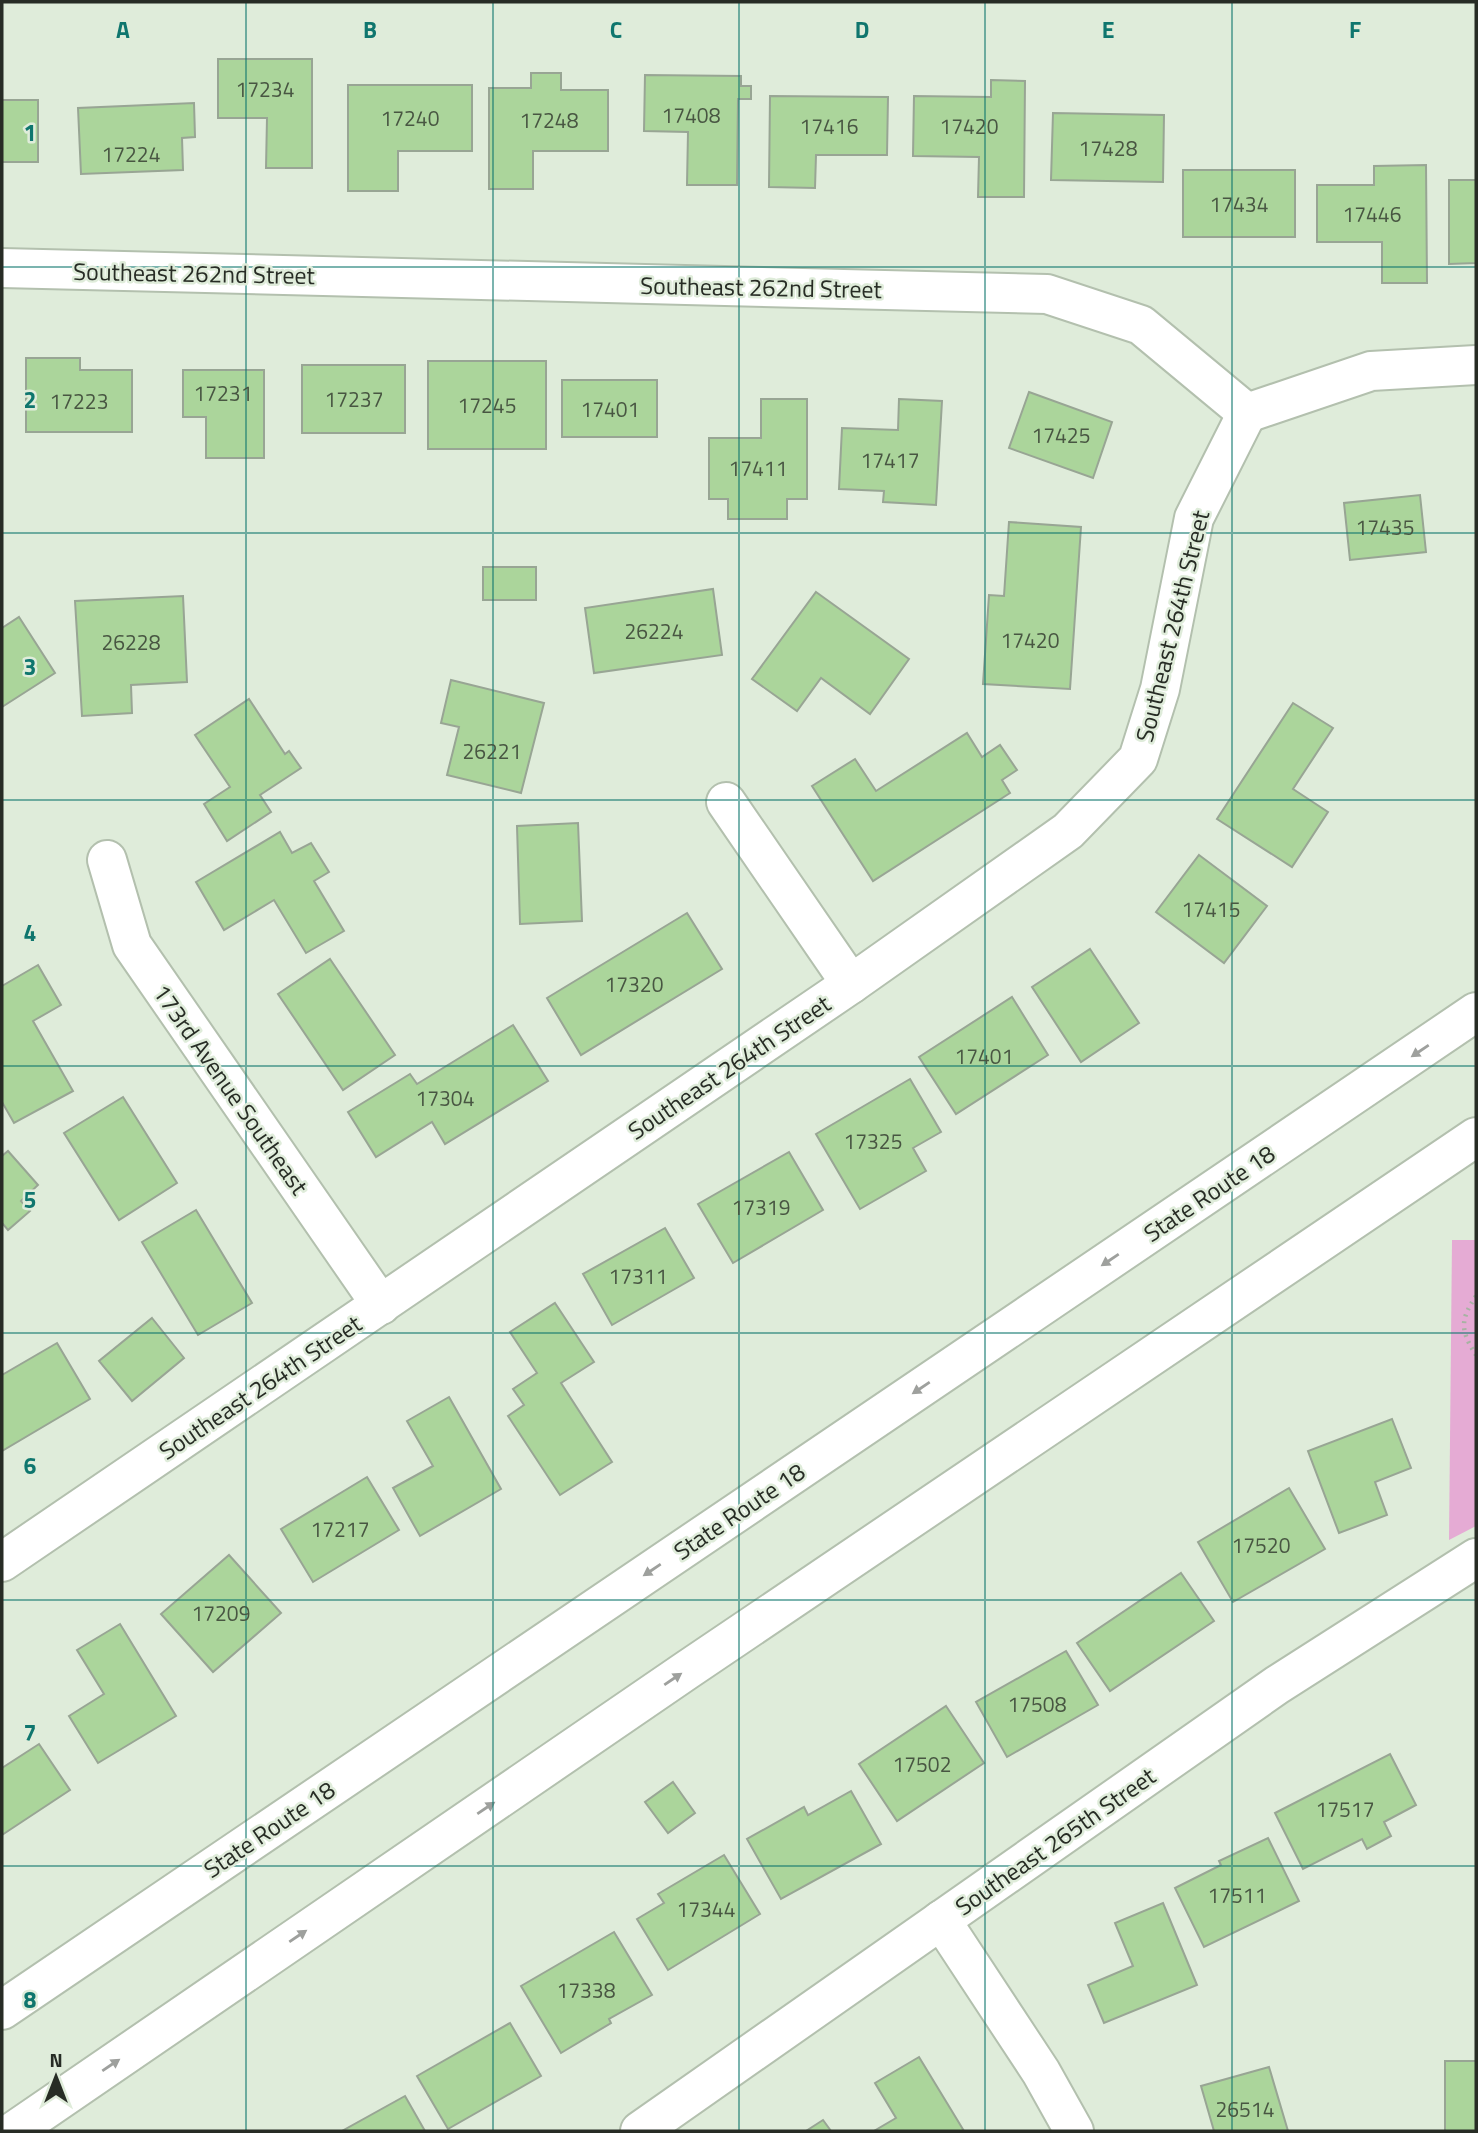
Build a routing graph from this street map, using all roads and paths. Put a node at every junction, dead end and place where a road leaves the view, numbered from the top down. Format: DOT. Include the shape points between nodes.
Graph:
graph roads {
  1 [pos="2,268"];
  2 [pos="1476,365"];
  3 [pos="1247,413"];
  4 [pos="726,803"];
  5 [pos="107,860"];
  6 [pos="851,984"];
  7 [pos="1476,1012"];
  8 [pos="1476,1137"];
  9 [pos="1476,1296"];
  10 [pos="381,1305"];
  11 [pos="1476,1355"];
  12 [pos="1476,1558"];
  13 [pos="2,1562"];
  14 [pos="942,1920"];
  15 [pos="2,2010"];
  16 [pos="14,2131"];
  17 [pos="640,2131"];
  18 [pos="1074,2131"];
  1 -- 3 [label="main road, Southeast 262nd Street" via="1047,294 1141,325"];
  2 -- 3 [label="main road" via="1371,371"];
  3 -- 6 [label="main road, Southeast 264th Street" via="1194,518 1160,689 1138,759 1068,831"];
  4 -- 6 [label="main road"];
  5 -- 10 [label="main road, 173rd Avenue Southeast" via="132,945"];
  6 -- 10 [label="main road, Southeast 264th Street"];
  7 -- 15 [label="main road, State Route 18, one-way"];
  16 -- 8 [label="main road, one-way" via="675,1677"];
  9 -- 11 [label="path" via="1465,1313 1463,1329"];
  10 -- 13 [label="main road, Southeast 264th Street"];
  12 -- 14 [label="main road, Southeast 265th Street" via="1277,1685"];
  14 -- 17 [label="main road, Southeast 265th Street"];
  14 -- 18 [label="main road"];
}
